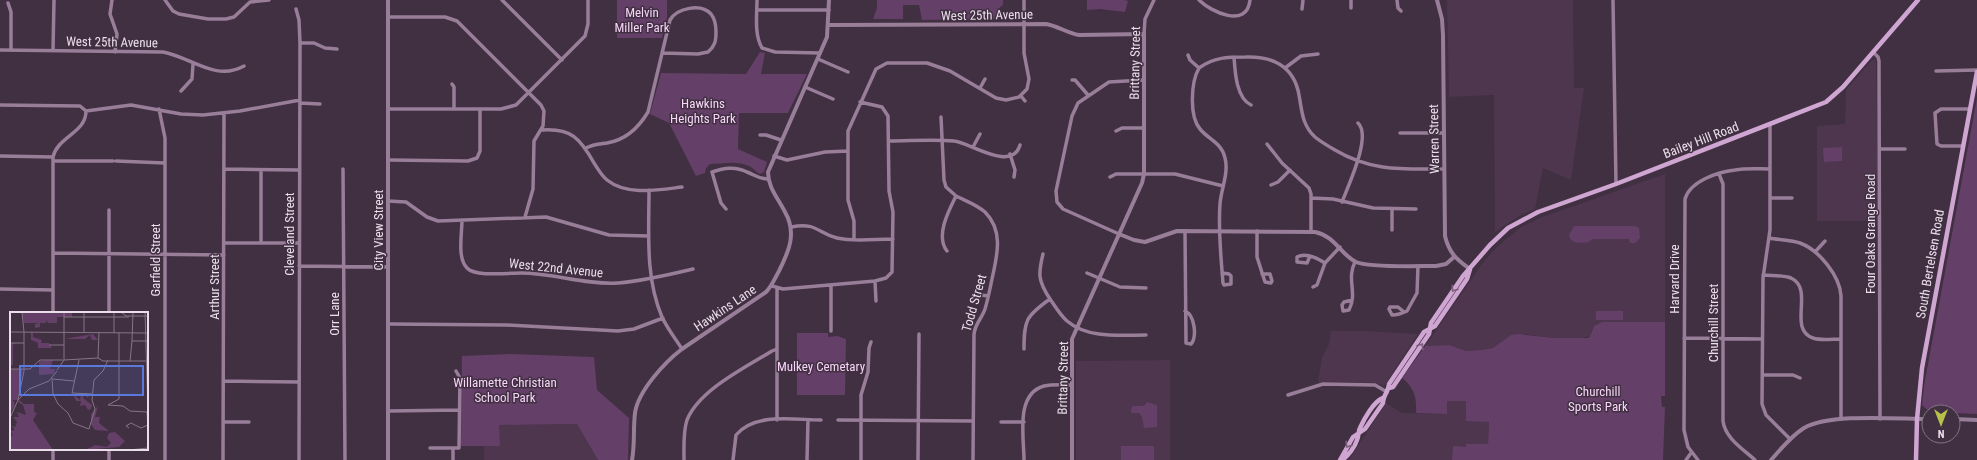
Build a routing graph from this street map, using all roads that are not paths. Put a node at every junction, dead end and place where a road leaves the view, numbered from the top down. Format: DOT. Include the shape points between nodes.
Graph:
graph roads {
  1 [pos="54,0"];
  2 [pos="112,0"];
  3 [pos="165,0"];
  4 [pos="269,0"];
  5 [pos="388,0"];
  6 [pos="502,0"];
  7 [pos="588,0"];
  8 [pos="757,0"];
  9 [pos="829,0"];
  10 [pos="1024,0"];
  11 [pos="1154,0"];
  12 [pos="1199,0"];
  13 [pos="1250,0"];
  14 [pos="1303,0"];
  15 [pos="1351,0"];
  16 [pos="1397,0"];
  17 [pos="1436,0"];
  18 [pos="1614,0"];
  19 [pos="1918,0"];
  20 [pos="8,3"];
  21 [pos="1351,8"];
  22 [pos="296,9"];
  23 [pos="1302,9"];
  24 [pos="757,10"];
  25 [pos="829,10"];
  26 [pos="1400,11"];
  27 [pos="388,16"];
  28 [pos="1024,24"];
  29 [pos="829,25"];
  30 [pos="1144,34"];
  31 [pos="300,43"];
  32 [pos="337,49"];
  33 [pos="0,50"];
  34 [pos="11,50"];
  35 [pos="54,51"];
  36 [pos="115,52"];
  37 [pos="1874,52"];
  38 [pos="663,53"];
  39 [pos="820,53"];
  40 [pos="1318,54"];
  41 [pos="1188,55"];
  42 [pos="1234,57"];
  43 [pos="818,59"];
  44 [pos="562,60"];
  45 [pos="193,64"];
  46 [pos="244,66"];
  47 [pos="1200,68"];
  48 [pos="1285,68"];
  49 [pos="1936,71"];
  50 [pos="1977,71"];
  51 [pos="848,72"];
  52 [pos="986,79"];
  53 [pos="1072,80"];
  54 [pos="1144,80"];
  55 [pos="452,84"];
  56 [pos="805,86"];
  57 [pos="980,88"];
  58 [pos="181,91"];
  59 [pos="530,92"];
  60 [pos="1088,95"];
  61 [pos="1021,96"];
  62 [pos="833,99"];
  63 [pos="1025,101"];
  64 [pos="300,102"];
  65 [pos="860,102"];
  66 [pos="320,104"];
  67 [pos="0,105"];
  68 [pos="1251,105"];
  69 [pos="159,109"];
  70 [pos="388,109"];
  71 [pos="454,109"];
  72 [pos="480,109"];
  73 [pos="1970,109"];
  74 [pos="86,111"];
  75 [pos="224,114"];
  76 [pos="941,117"];
  77 [pos="1358,123"];
  78 [pos="1770,125"];
  79 [pos="1144,128"];
  80 [pos="542,130"];
  81 [pos="1116,131"];
  82 [pos="1400,133"];
  83 [pos="1444,133"];
  84 [pos="980,134"];
  85 [pos="760,135"];
  86 [pos="781,140"];
  87 [pos="942,140"];
  88 [pos="889,141"];
  89 [pos="1267,144"];
  90 [pos="1020,145"];
  91 [pos="1963,146"];
  92 [pos="973,147"];
  93 [pos="586,148"];
  94 [pos="1879,149"];
  95 [pos="1906,149"];
  96 [pos="848,151"];
  97 [pos="1010,154"];
  98 [pos="0,156"];
  99 [pos="774,156"];
  100 [pos="53,159"];
  101 [pos="388,160"];
  102 [pos="1358,162"];
  103 [pos="165,163"];
  104 [pos="224,169"];
  105 [pos="343,169"];
  106 [pos="1770,169"];
  107 [pos="261,170"];
  108 [pos="299,170"];
  109 [pos="1290,170"];
  110 [pos="1444,170"];
  111 [pos="1144,174"];
  112 [pos="1719,174"];
  113 [pos="1014,177"];
  114 [pos="1110,177"];
  115 [pos="768,179"];
  116 [pos="1616,184"];
  117 [pos="1271,185"];
  118 [pos="1223,186"];
  119 [pos="682,187"];
  120 [pos="649,190"];
  121 [pos="956,196"];
  122 [pos="1311,198"];
  123 [pos="1770,198"];
  124 [pos="1792,198"];
  125 [pos="388,201"];
  126 [pos="1342,202"];
  127 [pos="726,209"];
  128 [pos="1392,209"];
  129 [pos="1416,209"];
  130 [pos="109,210"];
  131 [pos="525,217"];
  132 [pos="462,220"];
  133 [pos="791,227"];
  134 [pos="1392,230"];
  135 [pos="1185,231"];
  136 [pos="1220,231"];
  137 [pos="1257,231"];
  138 [pos="1311,231"];
  139 [pos="1119,234"];
  140 [pos="649,236"];
  141 [pos="1769,238"];
  142 [pos="854,239"];
  143 [pos="893,239"];
  144 [pos="1825,241"];
  145 [pos="224,243"];
  146 [pos="261,243"];
  147 [pos="299,243"];
  148 [pos="1340,247"];
  149 [pos="948,251"];
  150 [pos="1815,252"];
  151 [pos="53,253"];
  152 [pos="109,254"];
  153 [pos="1043,254"];
  154 [pos="165,255"];
  155 [pos="224,255"];
  156 [pos="1310,256"];
  157 [pos="1454,257"];
  158 [pos="1355,262"];
  159 [pos="1325,263"];
  160 [pos="299,266"];
  161 [pos="344,266"];
  162 [pos="1418,266"];
  163 [pos="388,267"];
  164 [pos="693,269"];
  165 [pos="1470,269"];
  166 [pos="1087,273"];
  167 [pos="1222,274"];
  168 [pos="1262,274"];
  169 [pos="1763,275"];
  170 [pos="651,278"];
  171 [pos="1099,278"];
  172 [pos="875,281"];
  173 [pos="831,285"];
  174 [pos="772,286"];
  175 [pos="1313,287"];
  176 [pos="1146,288"];
  177 [pos="0,289"];
  178 [pos="777,289"];
  179 [pos="53,290"];
  180 [pos="974,294"];
  181 [pos="988,296"];
  182 [pos="1050,299"];
  183 [pos="1352,300"];
  184 [pos="876,301"];
  185 [pos="53,312"];
  186 [pos="109,312"];
  187 [pos="1185,312"];
  188 [pos="1404,312"];
  189 [pos="663,318"];
  190 [pos="388,324"];
  191 [pos="1077,327"];
  192 [pos="1430,328"];
  193 [pos="831,331"];
  194 [pos="919,334"];
  195 [pos="1146,335"];
  196 [pos="1684,338"];
  197 [pos="1723,338"];
  198 [pos="1762,339"];
  199 [pos="1841,339"];
  200 [pos="871,342"];
  201 [pos="682,349"];
  202 [pos="777,349"];
  203 [pos="1024,349"];
  204 [pos="1408,356"];
  205 [pos="1410,362"];
  206 [pos="456,371"];
  207 [pos="1763,375"];
  208 [pos="1800,378"];
  209 [pos="224,381"];
  210 [pos="299,382"];
  211 [pos="1072,385"];
  212 [pos="1388,390"];
  213 [pos="1288,395"];
  214 [pos="459,410"];
  215 [pos="389,411"];
  216 [pos="1841,419"];
  217 [pos="1880,419"];
  218 [pos="1917,419"];
  219 [pos="1921,419"];
  220 [pos="1961,419"];
  221 [pos="777,420"];
  222 [pos="808,420"];
  223 [pos="821,420"];
  224 [pos="838,420"];
  225 [pos="861,420"];
  226 [pos="1977,420"];
  227 [pos="918,421"];
  228 [pos="973,421"];
  229 [pos="224,422"];
  230 [pos="249,422"];
  231 [pos="1001,422"];
  232 [pos="1024,422"];
  233 [pos="1790,439"];
  234 [pos="430,448"];
  235 [pos="453,448"];
  236 [pos="1691,453"];
  237 [pos="165,460"];
  238 [pos="224,460"];
  239 [pos="299,460"];
  240 [pos="345,460"];
  241 [pos="388,460"];
  242 [pos="453,460"];
  243 [pos="632,460"];
  244 [pos="684,460"];
  245 [pos="733,460"];
  246 [pos="807,460"];
  247 [pos="861,460"];
  248 [pos="918,460"];
  249 [pos="973,460"];
  250 [pos="1024,460"];
  251 [pos="1072,460"];
  252 [pos="1341,460"];
  253 [pos="1686,460"];
  254 [pos="1698,460"];
  255 [pos="1755,460"];
  256 [pos="1771,460"];
  257 [pos="1916,460"];
  1 -- 35 [label="street"];
  2 -- 36 [label="street" via="110,14 117,34"];
  3 -- 4 [label="street" via="173,11 179,14 226,19 234,17 250,2"];
  5 -- 27 [label="street, City View Street"];
  6 -- 44 [label="street"];
  7 -- 44 [label="street" via="585,36"];
  8 -- 24 [label="street"];
  9 -- 25 [label="street"];
  10 -- 28 [label="street"];
  11 -- 30 [label="street, Brittany Street" via="1145,19"];
  12 -- 13 [label="street" via="1216,12 1232,16 1246,10"];
  14 -- 23 [label="street"];
  15 -- 21 [label="street"];
  16 -- 26 [label="street"];
  17 -- 83 [label="street, Warren Street" via="1443,26"];
  18 -- 116 [label="street"];
  19 -- 37 [label="main road, Bailey Hill Road"];
  20 -- 34 [label="street" via="11,12"];
  22 -- 31 [label="street, Cleveland Street"];
  24 -- 25 [label="street"];
  24 -- 39 [label="street" via="758,37 762,48 775,52"];
  25 -- 29 [label="street"];
  27 -- 59 [label="street" via="445,17 457,21"];
  27 -- 70 [label="street, City View Street"];
  28 -- 29 [label="street, West 25th Avenue"];
  28 -- 30 [label="street, West 25th Avenue" via="1053,25 1079,35"];
  28 -- 61 [label="street" via="1024,56 1029,76 1026,89"];
  29 -- 39 [label="street"];
  30 -- 54 [label="street, Brittany Street"];
  31 -- 32 [label="street" via="314,43 325,48"];
  31 -- 64 [label="street, Cleveland Street"];
  33 -- 34 [label="street, West 25th Avenue"];
  34 -- 35 [label="street, West 25th Avenue"];
  35 -- 36 [label="street, West 25th Avenue"];
  36 -- 45 [label="street, West 25th Avenue" via="168,53"];
  37 -- 78 [label="main road, Bailey Hill Road" via="1830,100"];
  37 -- 94 [label="street, Four Oaks Grange Road" via="1879,61"];
  38 -- 38 [label="street" via="670,20 678,12 685,9 701,9 712,15 716,40 708,52"];
  38 -- 93 [label="street" via="648,112 640,124 621,138"];
  39 -- 43 [label="street"];
  40 -- 48 [label="street" via="1301,56"];
  41 -- 47 [label="street"];
  42 -- 47 [label="street" via="1213,60"];
  42 -- 48 [label="street" via="1264,57"];
  42 -- 68 [label="street" via="1238,86 1245,101"];
  43 -- 51 [label="street"];
  43 -- 56 [label="street"];
  44 -- 59 [label="street"];
  45 -- 46 [label="street, West 25th Avenue" via="225,72"];
  45 -- 58 [label="street" via="192,79"];
  47 -- 118 [label="street" via="1193,87 1194,120 1200,130 1217,144 1224,154 1227,169"];
  48 -- 102 [label="street" via="1297,88 1301,113 1310,130 1323,143"];
  49 -- 50 [label="street"];
  50 -- 73 [label="main road, South Bertelsen Road"];
  52 -- 57 [label="street"];
  53 -- 60 [label="street" via="1075,80"];
  54 -- 60 [label="street" via="1112,80"];
  54 -- 79 [label="street, Brittany Street"];
  55 -- 71 [label="street"];
  56 -- 62 [label="street"];
  56 -- 86 [label="street"];
  57 -- 61 [label="street" via="1002,100"];
  57 -- 65 [label="street" via="940,66 887,63 876,69"];
  59 -- 72 [label="street" via="509,108"];
  59 -- 80 [label="street" via="544,112"];
  60 -- 139 [label="street" via="1078,103 1073,112 1056,199 1063,209"];
  61 -- 63 [label="street"];
  64 -- 66 [label="street"];
  64 -- 75 [label="street"];
  64 -- 108 [label="street, Cleveland Street"];
  65 -- 88 [label="street" via="885,106"];
  65 -- 96 [label="street" via="849,126"];
  67 -- 74 [label="street" via="80,106"];
  69 -- 74 [label="street" via="131,105"];
  69 -- 75 [label="street" via="196,116"];
  69 -- 103 [label="street, Garfield Street" via="165,138"];
  70 -- 71 [label="street"];
  70 -- 101 [label="street, City View Street"];
  71 -- 72 [label="street"];
  72 -- 101 [label="street" via="480,150 477,158"];
  73 -- 91 [label="main road, South Bertelsen Road"];
  73 -- 91 [label="street" via="1941,109 1935,113 1937,144"];
  74 -- 100 [label="street" via="82,124 60,143"];
  75 -- 104 [label="street, Arthur Street"];
  76 -- 87 [label="street, Todd Street"];
  77 -- 102 [label="street" via="1361,128 1362,148"];
  78 -- 106 [label="street"];
  78 -- 116 [label="main road, Bailey Hill Road"];
  79 -- 81 [label="street" via="1122,128"];
  79 -- 111 [label="street, Brittany Street"];
  80 -- 93 [label="street" via="566,131"];
  80 -- 131 [label="street" via="534,141 533,189"];
  82 -- 83 [label="street"];
  83 -- 110 [label="street, Warren Street"];
  84 -- 92 [label="street"];
  85 -- 86 [label="street"];
  86 -- 99 [label="street"];
  87 -- 88 [label="street"];
  87 -- 92 [label="street" via="960,142"];
  87 -- 121 [label="street, Todd Street" via="944,183"];
  88 -- 143 [label="street" via="889,191"];
  89 -- 109 [label="street"];
  90 -- 97 [label="street" via="1018,150"];
  91 -- 218 [label="main road, South Bertelsen Road" via="1922,368"];
  92 -- 97 [label="street" via="991,155"];
  93 -- 120 [label="street" via="607,180 627,188"];
  94 -- 95 [label="street"];
  94 -- 217 [label="street, Four Oaks Grange Road"];
  96 -- 99 [label="street" via="825,152 787,160"];
  96 -- 142 [label="street" via="848,200 854,221"];
  97 -- 113 [label="street" via="1015,170"];
  98 -- 100 [label="street"];
  99 -- 115 [label="street" via="769,167"];
  100 -- 103 [label="street"];
  100 -- 151 [label="street"];
  101 -- 125 [label="street, City View Street"];
  102 -- 110 [label="street" via="1393,169"];
  102 -- 126 [label="street"];
  103 -- 154 [label="street, Garfield Street"];
  104 -- 107 [label="street"];
  104 -- 145 [label="street, Arthur Street"];
  105 -- 161 [label="street, Orr Lane"];
  106 -- 112 [label="street, Harvard Drive" via="1735,169"];
  106 -- 123 [label="street"];
  107 -- 108 [label="street"];
  107 -- 146 [label="street"];
  108 -- 147 [label="street, Cleveland Street"];
  109 -- 117 [label="street"];
  109 -- 122 [label="street" via="1307,186"];
  110 -- 157 [label="street, Warren Street" via="1446,236 1448,248"];
  111 -- 114 [label="street" via="1116,174"];
  111 -- 118 [label="street" via="1175,174"];
  111 -- 139 [label="street, Brittany Street"];
  112 -- 196 [label="street, Harvard Drive" via="1694,185 1685,199"];
  112 -- 197 [label="street, Churchill Street" via="1723,184"];
  115 -- 127 [label="street" via="760,179 737,169 728,168 712,172 721,203"];
  115 -- 133 [label="street, Hawkins Lane"];
  116 -- 165 [label="main road, Bailey Hill Road" via="1522,219 1490,245"];
  118 -- 136 [label="street"];
  119 -- 120 [label="street"];
  120 -- 140 [label="street"];
  121 -- 149 [label="street" via="944,224 944,244"];
  121 -- 181 [label="street, Todd Street" via="983,211 996,229 998,252"];
  122 -- 126 [label="street"];
  122 -- 138 [label="street"];
  123 -- 124 [label="street"];
  123 -- 141 [label="street"];
  125 -- 132 [label="street" via="409,203 434,220"];
  125 -- 163 [label="street, City View Street"];
  126 -- 128 [label="street" via="1362,207"];
  128 -- 129 [label="street"];
  128 -- 134 [label="street"];
  130 -- 152 [label="street"];
  131 -- 132 [label="street"];
  131 -- 140 [label="street" via="554,218 614,236"];
  132 -- 170 [label="street, West 22nd Avenue" via="463,261 466,267 475,273 535,273 597,284"];
  133 -- 142 [label="street" via="810,226 836,238"];
  133 -- 174 [label="street, Hawkins Lane" via="789,248"];
  135 -- 136 [label="street"];
  135 -- 139 [label="street" via="1170,232 1145,242"];
  135 -- 187 [label="street"];
  136 -- 137 [label="street"];
  136 -- 167 [label="street"];
  137 -- 138 [label="street"];
  137 -- 168 [label="street" via="1257,257"];
  138 -- 148 [label="street" via="1325,235"];
  139 -- 171 [label="street, Brittany Street"];
  140 -- 170 [label="street"];
  141 -- 150 [label="street" via="1799,243"];
  141 -- 169 [label="street"];
  142 -- 143 [label="street"];
  143 -- 172 [label="street" via="891,276"];
  144 -- 150 [label="street"];
  145 -- 146 [label="street"];
  145 -- 155 [label="street, Arthur Street"];
  146 -- 147 [label="street"];
  147 -- 160 [label="street, Cleveland Street"];
  148 -- 158 [label="street"];
  148 -- 159 [label="street"];
  150 -- 199 [label="street" via="1838,281 1841,296"];
  151 -- 152 [label="street"];
  151 -- 179 [label="street"];
  152 -- 154 [label="street"];
  152 -- 186 [label="street"];
  153 -- 182 [label="street" via="1040,277"];
  154 -- 155 [label="street"];
  154 -- 237 [label="street, Garfield Street"];
  155 -- 209 [label="street, Arthur Street"];
  156 -- 159 [label="street"];
  157 -- 162 [label="street" via="1442,266"];
  157 -- 165 [label="street"];
  158 -- 162 [label="street" via="1369,265"];
  158 -- 183 [label="street" via="1350,276"];
  159 -- 175 [label="street" via="1317,285"];
  160 -- 161 [label="street"];
  160 -- 210 [label="street, Cleveland Street"];
  161 -- 163 [label="street"];
  161 -- 240 [label="street, Orr Lane"];
  162 -- 188 [label="street" via="1417,293"];
  163 -- 190 [label="street, City View Street"];
  164 -- 170 [label="street, West 22nd Avenue"];
  165 -- 192 [label="main road, Bailey Hill Road" via="1467,279 1435,326"];
  166 -- 171 [label="street"];
  169 -- 198 [label="street"];
  169 -- 199 [label="street" via="1786,277 1797,283 1801,292 1802,326 1809,336 1818,339"];
  170 -- 189 [label="street"];
  171 -- 176 [label="street" via="1120,287"];
  171 -- 191 [label="street, Brittany Street"];
  172 -- 173 [label="street"];
  172 -- 184 [label="street"];
  173 -- 178 [label="street"];
  173 -- 193 [label="street"];
  174 -- 178 [label="street"];
  174 -- 201 [label="street, Hawkins Lane" via="762,296"];
  177 -- 179 [label="street"];
  178 -- 202 [label="street"];
  179 -- 185 [label="street"];
  180 -- 181 [label="street"];
  181 -- 228 [label="street, Todd Street" via="974,334"];
  182 -- 191 [label="street" via="1064,319"];
  182 -- 203 [label="street" via="1027,318"];
  187 -- 187 [label="street" via="1193,318 1194,340 1191,344 1186,343"];
  189 -- 190 [label="street" via="638,328 618,331 495,325"];
  189 -- 201 [label="street"];
  190 -- 215 [label="street, City View Street"];
  191 -- 195 [label="street" via="1095,334"];
  191 -- 211 [label="street, Brittany Street" via="1072,344"];
  192 -- 204 [label="main road, Bailey Hill Road" via="1424,332"];
  205 -- 192 [label="main road, Bailey Hill Road, one-way" via="1429,334"];
  194 -- 227 [label="street"];
  196 -- 197 [label="street"];
  196 -- 236 [label="street, Harvard Drive" via="1684,430"];
  197 -- 198 [label="street"];
  197 -- 255 [label="street, Churchill Street" via="1723,424 1730,437"];
  198 -- 207 [label="street"];
  199 -- 216 [label="street"];
  200 -- 225 [label="street" via="868,372 861,395"];
  201 -- 243 [label="street, Hawkins Lane" via="670,359 641,396 635,415"];
  202 -- 221 [label="street"];
  202 -- 244 [label="street" via="724,381 698,404 689,416 686,426"];
  204 -- 205 [label="main road"];
  204 -- 212 [label="main road, Bailey Hill Road" via="1389,384"];
  205 -- 212 [label="main road, Bailey Hill Road" via="1394,387"];
  206 -- 214 [label="street" via="460,378"];
  207 -- 208 [label="street" via="1793,375"];
  207 -- 233 [label="street" via="1763,409 1768,418"];
  209 -- 210 [label="street"];
  209 -- 229 [label="street, Arthur Street"];
  210 -- 239 [label="street, Cleveland Street"];
  211 -- 232 [label="street" via="1046,386 1035,391 1025,403"];
  211 -- 251 [label="street, Brittany Street"];
  212 -- 213 [label="street" via="1375,385 1323,384"];
  212 -- 252 [label="main road, Bailey Hill Road" via="1383,403 1365,429 1359,432 1356,443 1346,457"];
  214 -- 215 [label="street"];
  214 -- 235 [label="street" via="459,448"];
  215 -- 241 [label="street, City View Street"];
  216 -- 217 [label="street"];
  216 -- 233 [label="street" via="1811,425"];
  217 -- 218 [label="street"];
  218 -- 219 [label="street"];
  218 -- 257 [label="main road, South Bertelsen Road"];
  220 -- 226 [label="street"];
  221 -- 222 [label="street"];
  221 -- 245 [label="street" via="756,422 738,433 734,439"];
  222 -- 223 [label="street"];
  222 -- 246 [label="street"];
  224 -- 225 [label="street"];
  225 -- 227 [label="street"];
  225 -- 247 [label="street"];
  227 -- 228 [label="street"];
  227 -- 248 [label="street"];
  228 -- 249 [label="street, Todd Street"];
  229 -- 230 [label="street"];
  229 -- 238 [label="street, Arthur Street"];
  231 -- 232 [label="street"];
  232 -- 250 [label="street"];
  233 -- 256 [label="street"];
  234 -- 235 [label="street"];
  235 -- 242 [label="street"];
  236 -- 253 [label="street"];
  236 -- 254 [label="street, Harvard Drive"];
}
